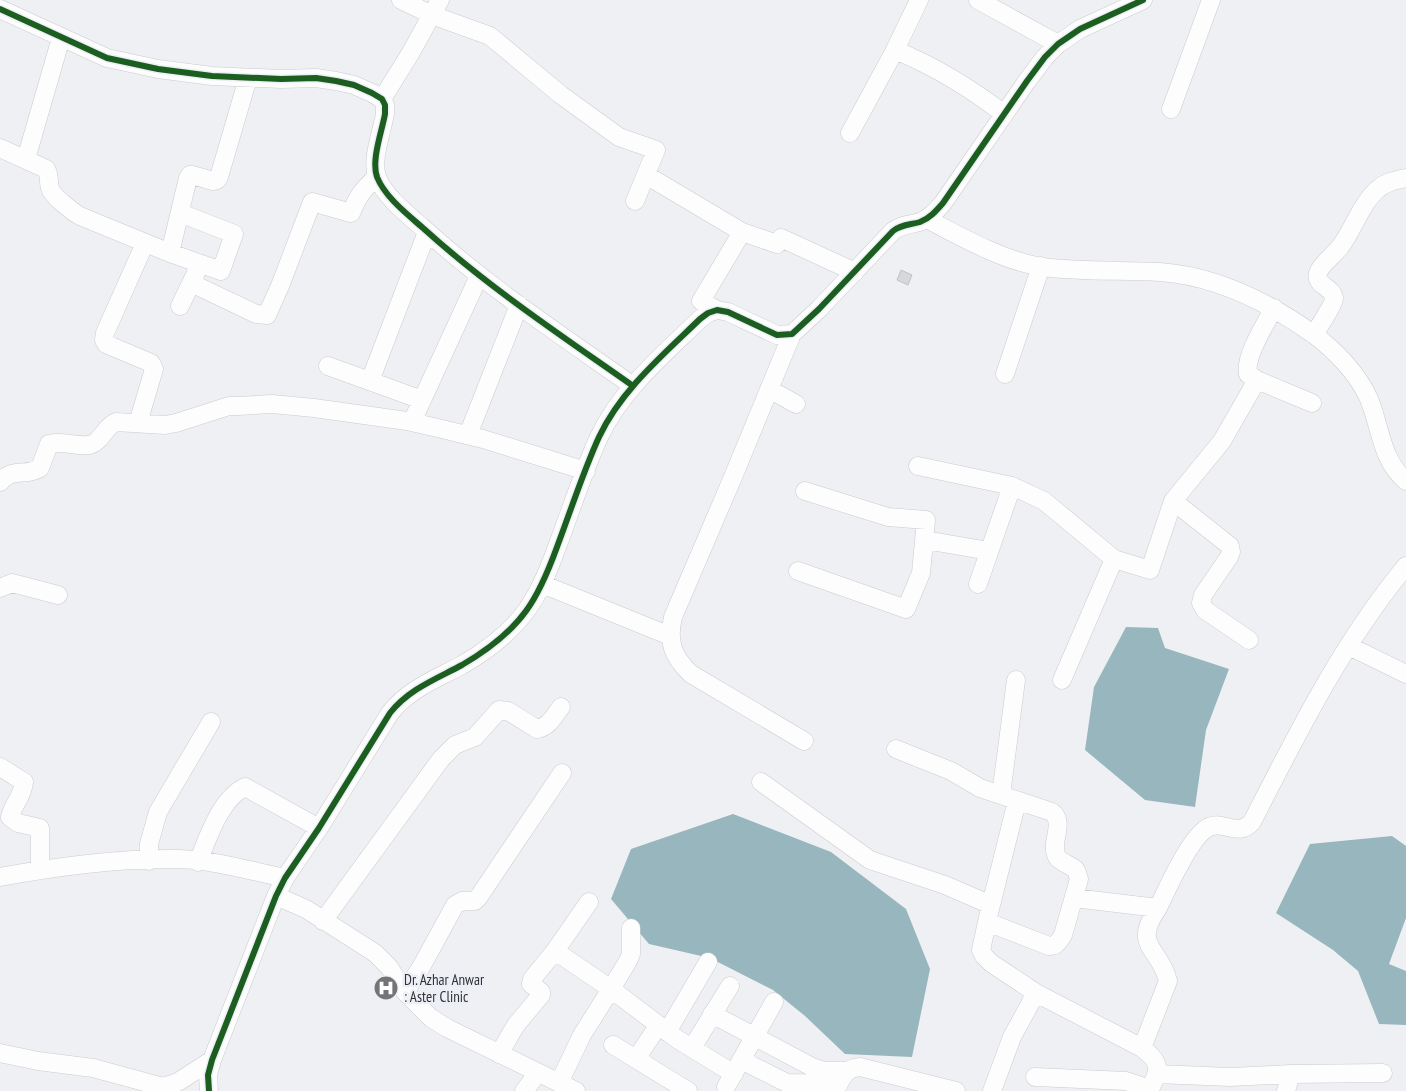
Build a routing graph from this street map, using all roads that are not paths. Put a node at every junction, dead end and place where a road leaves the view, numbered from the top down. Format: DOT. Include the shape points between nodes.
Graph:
graph roads {
  1 [pos="401,0"];
  2 [pos="919,0"];
  3 [pos="978,0"];
  4 [pos="1143,0"];
  5 [pos="1210,0"];
  6 [pos="436,7"];
  7 [pos="0,9"];
  8 [pos="62,38"];
  9 [pos="1058,44"];
  10 [pos="895,50"];
  11 [pos="248,78"];
  12 [pos="382,99"];
  13 [pos="1171,109"];
  14 [pos="1004,114"];
  15 [pos="850,133"];
  16 [pos="0,148"];
  17 [pos="26,159"];
  18 [pos="646,175"];
  19 [pos="377,177"];
  20 [pos="1406,178"];
  21 [pos="635,202"];
  22 [pos="180,213"];
  23 [pos="927,219"];
  24 [pos="427,232"];
  25 [pos="742,232"];
  26 [pos="145,243"];
  27 [pos="170,253"];
  28 [pos="201,264"];
  29 [pos="1040,266"];
  30 [pos="855,272"];
  31 [pos="479,276"];
  32 [pos="191,283"];
  33 [pos="520,305"];
  34 [pos="180,306"];
  35 [pos="1274,308"];
  36 [pos="717,310"];
  37 [pos="792,334"];
  38 [pos="1314,334"];
  39 [pos="328,366"];
  40 [pos="1005,374"];
  41 [pos="1257,380"];
  42 [pos="370,381"];
  43 [pos="633,386"];
  44 [pos="769,389"];
  45 [pos="422,400"];
  46 [pos="1312,403"];
  47 [pos="796,404"];
  48 [pos="412,422"];
  49 [pos="138,423"];
  50 [pos="468,436"];
  51 [pos="918,466"];
  52 [pos="586,471"];
  53 [pos="1,480"];
  54 [pos="1406,481"];
  55 [pos="1012,486"];
  56 [pos="805,491"];
  57 [pos="1173,501"];
  58 [pos="925,540"];
  59 [pos="989,551"];
  60 [pos="1114,559"];
  61 [pos="1406,566"];
  62 [pos="798,572"];
  63 [pos="542,584"];
  64 [pos="978,584"];
  65 [pos="0,588"];
  66 [pos="58,595"];
  67 [pos="670,636"];
  68 [pos="1249,640"];
  69 [pos="1349,646"];
  70 [pos="1406,674"];
  71 [pos="1016,680"];
  72 [pos="1062,680"];
  73 [pos="561,707"];
  74 [pos="211,722"];
  75 [pos="804,741"];
  76 [pos="896,749"];
  77 [pos="0,767"];
  78 [pos="562,772"];
  79 [pos="761,782"];
  80 [pos="1009,798"];
  81 [pos="319,828"];
  82 [pos="149,861"];
  83 [pos="198,862"];
  84 [pos="40,870"];
  85 [pos="0,877"];
  86 [pos="285,878"];
  87 [pos="276,896"];
  88 [pos="1074,898"];
  89 [pos="589,902"];
  90 [pos="1158,908"];
  91 [pos="989,913"];
  92 [pos="322,921"];
  93 [pos="631,928"];
  94 [pos="555,951"];
  95 [pos="708,962"];
  96 [pos="730,986"];
  97 [pos="611,989"];
  98 [pos="405,992"];
  99 [pos="1036,993"];
  100 [pos="774,1002"];
  101 [pos="712,1014"];
  102 [pos="663,1029"];
  103 [pos="753,1037"];
  104 [pos="613,1045"];
  105 [pos="692,1048"];
  106 [pos="1142,1048"];
  107 [pos="0,1053"];
  108 [pos="499,1054"];
  109 [pos="636,1059"];
  110 [pos="212,1060"];
  111 [pos="538,1073"];
  112 [pos="1383,1073"];
  113 [pos="734,1074"];
  114 [pos="1035,1077"];
  115 [pos="840,1082"];
  116 [pos="560,1083"];
  117 [pos="1289,1083"];
  118 [pos="1152,1085"];
  119 [pos="161,1089"];
  120 [pos="209,1091"];
  121 [pos="524,1091"];
  122 [pos="576,1091"];
  123 [pos="688,1091"];
  124 [pos="956,1091"];
  125 [pos="992,1091"];
  1 -- 6 [label="street"];
  2 -- 10 [label="street"];
  3 -- 9 [label="street"];
  4 -- 9 [label="street" via="1093,22"];
  5 -- 13 [label="street"];
  6 -- 12 [label="street"];
  6 -- 18 [label="street" via="490,36 561,95 619,137 656,150"];
  7 -- 8 [label="street"];
  8 -- 11 [label="street" via="126,63"];
  8 -- 17 [label="street"];
  9 -- 14 [label="street"];
  10 -- 14 [label="street" via="939,70"];
  10 -- 15 [label="street"];
  11 -- 12 [label="street" via="336,81"];
  11 -- 22 [label="street" via="219,177 213,181 190,175"];
  12 -- 19 [label="street" via="385,114 376,157"];
  14 -- 23 [label="street" via="943,204"];
  16 -- 17 [label="street"];
  17 -- 26 [label="street" via="47,170 52,192 73,212"];
  18 -- 21 [label="street"];
  18 -- 25 [label="street"];
  19 -- 24 [label="street" via="390,196"];
  19 -- 32 [label="street" via="364,187 351,213 312,202 267,315 256,314"];
  20 -- 38 [label="street" via="1377,189 1340,246 1318,272 1317,278 1334,297"];
  22 -- 27 [label="street"];
  22 -- 28 [label="street" via="234,234 221,271"];
  23 -- 29 [label="street" via="990,250"];
  23 -- 30 [label="street" via="899,226"];
  24 -- 31 [label="street"];
  24 -- 42 [label="street"];
  25 -- 30 [label="street" via="777,244 781,238"];
  25 -- 36 [label="street" via="701,301"];
  26 -- 27 [label="street"];
  26 -- 49 [label="street" via="104,340 106,344 154,366"];
  27 -- 28 [label="street"];
  28 -- 32 [label="street"];
  29 -- 35 [label="street" via="1175,274 1220,284"];
  29 -- 40 [label="street"];
  30 -- 37 [label="street"];
  31 -- 33 [label="street"];
  31 -- 45 [label="street"];
  32 -- 34 [label="street"];
  33 -- 43 [label="street"];
  33 -- 50 [label="street"];
  35 -- 38 [label="street"];
  35 -- 41 [label="street" via="1248,364 1248,374"];
  36 -- 37 [label="street" via="777,334"];
  36 -- 43 [label="street" via="700,319"];
  37 -- 44 [label="street"];
  38 -- 54 [label="street" via="1358,379 1369,398 1389,462"];
  39 -- 42 [label="street"];
  41 -- 46 [label="street"];
  41 -- 57 [label="street" via="1222,441"];
  42 -- 45 [label="street"];
  43 -- 52 [label="street" via="614,410"];
  44 -- 47 [label="street"];
  44 -- 67 [label="street" via="673,618"];
  45 -- 48 [label="street"];
  48 -- 49 [label="street" via="272,404 228,406 165,425"];
  48 -- 50 [label="street"];
  49 -- 53 [label="street" via="111,424 89,445 49,444 40,468 32,472 11,473"];
  50 -- 52 [label="street"];
  51 -- 55 [label="street"];
  52 -- 63 [label="street"];
  55 -- 59 [label="street"];
  55 -- 60 [label="street" via="1044,501"];
  56 -- 58 [label="street" via="888,517 926,520"];
  57 -- 60 [label="street" via="1150,570"];
  57 -- 68 [label="street" via="1230,546 1229,557 1201,603 1205,610"];
  58 -- 59 [label="street"];
  58 -- 62 [label="street" via="921,573 906,609"];
  59 -- 64 [label="street"];
  60 -- 72 [label="street"];
  61 -- 69 [label="street"];
  63 -- 67 [label="street"];
  63 -- 81 [label="street" via="511,629 485,650 400,700"];
  65 -- 66 [label="street" via="12,582"];
  67 -- 75 [label="street" via="675,655 691,674"];
  69 -- 70 [label="street"];
  69 -- 90 [label="street" via="1294,738 1252,822 1241,829 1210,826 1203,830 1174,875"];
  71 -- 80 [label="street"];
  73 -- 92 [label="street" via="550,722 537,729 508,711 500,710 476,737 455,745"];
  74 -- 82 [label="street" via="158,812"];
  76 -- 80 [label="street"];
  77 -- 84 [label="street" via="24,782 23,792 10,817 18,823 40,828"];
  78 -- 98 [label="street" via="478,898 455,905"];
  79 -- 91 [label="street" via="870,860 945,885"];
  80 -- 88 [label="street" via="1056,815 1056,856 1072,867 1079,879"];
  80 -- 91 [label="street"];
  81 -- 83 [label="street" via="245,787 232,796 222,810"];
  81 -- 86 [label="street"];
  82 -- 83 [label="street"];
  82 -- 84 [label="street" via="98,862"];
  83 -- 86 [label="street"];
  84 -- 85 [label="street"];
  86 -- 87 [label="street"];
  87 -- 92 [label="street" via="306,909"];
  87 -- 110 [label="street"];
  88 -- 90 [label="street"];
  88 -- 91 [label="street" via="1063,935 1054,946"];
  89 -- 94 [label="street"];
  90 -- 106 [label="street" via="1146,936 1168,981"];
  91 -- 99 [label="street" via="981,942 984,956"];
  92 -- 98 [label="street" via="375,953 389,967"];
  93 -- 97 [label="street" via="631,954"];
  94 -- 97 [label="street"];
  94 -- 108 [label="street" via="531,981 541,996 520,1019"];
  95 -- 102 [label="street"];
  96 -- 101 [label="street"];
  97 -- 102 [label="street"];
  97 -- 116 [label="street" via="592,1018"];
  98 -- 108 [label="street" via="431,1018"];
  99 -- 106 [label="street"];
  99 -- 125 [label="street" via="1012,1037"];
  100 -- 103 [label="street"];
  101 -- 103 [label="street"];
  101 -- 105 [label="street"];
  102 -- 105 [label="street"];
  102 -- 109 [label="street"];
  103 -- 113 [label="street"];
  103 -- 115 [label="street" via="825,1071"];
  104 -- 109 [label="street"];
  105 -- 113 [label="street"];
  106 -- 118 [label="street" via="1155,1059"];
  107 -- 119 [label="street" via="92,1068"];
  108 -- 111 [label="street"];
  109 -- 123 [label="street"];
  110 -- 119 [label="street"];
  110 -- 120 [label="street" via="208,1075"];
  111 -- 116 [label="street"];
  111 -- 121 [label="street"];
  112 -- 117 [label="street"];
  113 -- 115 [label="street" via="787,1083"];
  114 -- 118 [label="street"];
  115 -- 124 [label="street" via="851,1068 860,1067"];
  116 -- 122 [label="street"];
  117 -- 118 [label="street" via="1230,1077"];
}
